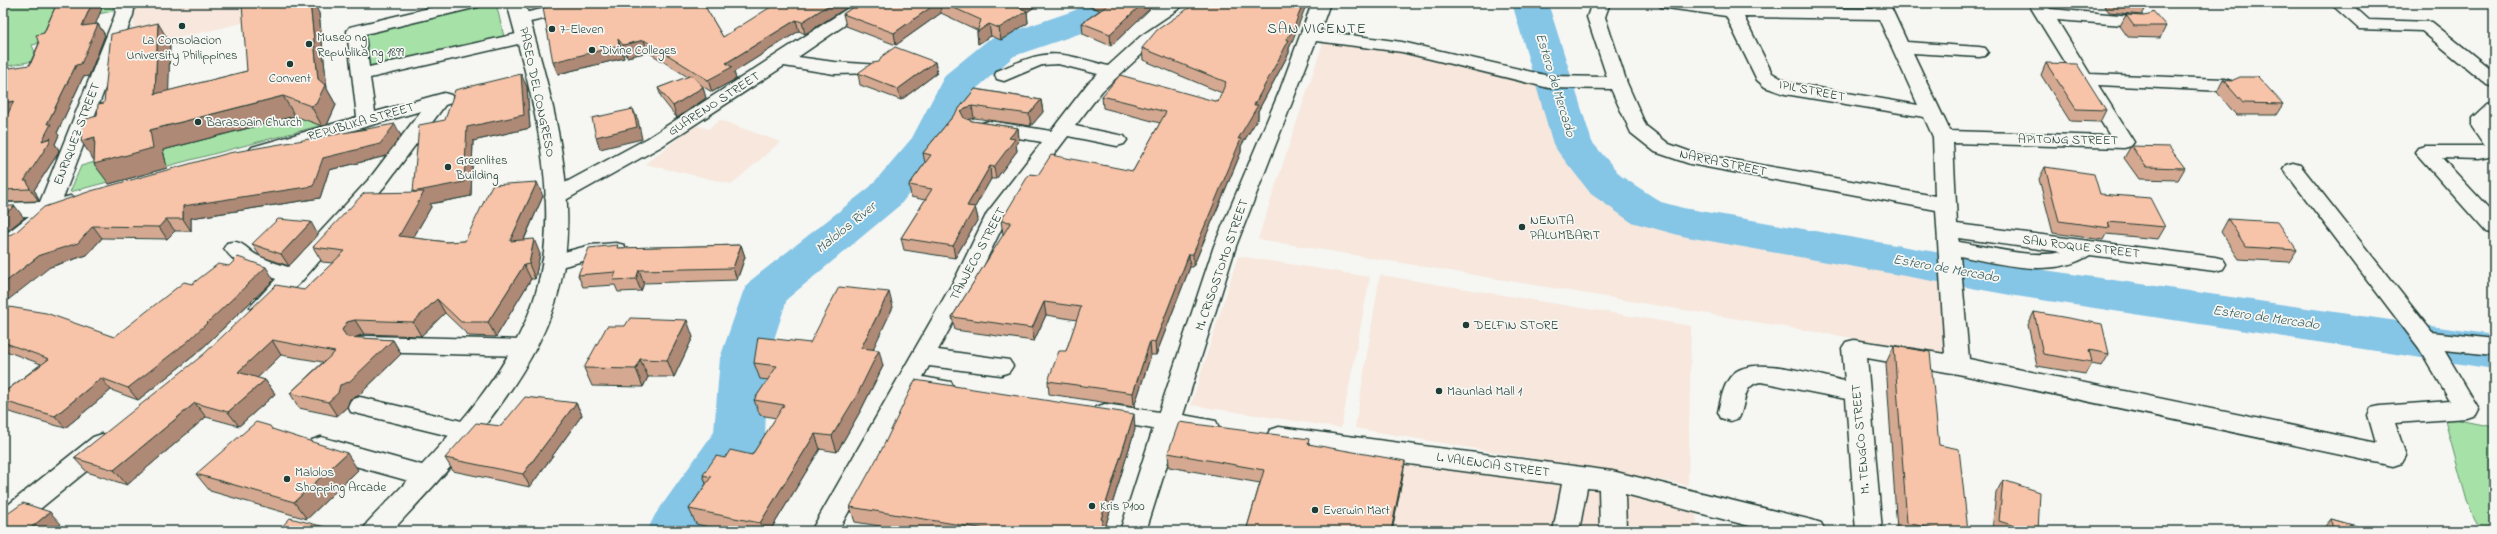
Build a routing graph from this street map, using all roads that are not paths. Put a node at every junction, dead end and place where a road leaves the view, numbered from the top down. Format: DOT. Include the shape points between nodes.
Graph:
graph roads {
  1 [pos="126,3"];
  2 [pos="472,3"];
  3 [pos="593,3"];
  4 [pos="868,3"];
  5 [pos="1202,3"];
  6 [pos="1321,3"];
  7 [pos="1601,3"];
  8 [pos="1667,3"];
  9 [pos="2339,3"];
  10 [pos="1883,8"];
  11 [pos="2041,8"];
  12 [pos="1733,12"];
  13 [pos="521,20"];
  14 [pos="2137,21"];
  15 [pos="1309,35"];
  16 [pos="1901,47"];
  17 [pos="1980,52"];
  18 [pos="781,60"];
  19 [pos="873,69"];
  20 [pos="1111,72"];
  21 [pos="360,75"];
  22 [pos="1004,76"];
  23 [pos="2086,79"];
  24 [pos="2494,80"];
  25 [pos="1618,83"];
  26 [pos="2224,86"];
  27 [pos="460,95"];
  28 [pos="438,101"];
  29 [pos="2494,108"];
  30 [pos="1933,113"];
  31 [pos="367,121"];
  32 [pos="974,125"];
  33 [pos="1059,134"];
  34 [pos="1943,137"];
  35 [pos="1117,140"];
  36 [pos="2494,145"];
  37 [pos="2494,150"];
  38 [pos="238,157"];
  39 [pos="2292,169"];
  40 [pos="555,197"];
  41 [pos="86,198"];
  42 [pos="1946,205"];
  43 [pos="48,209"];
  44 [pos="3,210"];
  45 [pos="2494,227"];
  46 [pos="1949,246"];
  47 [pos="3,247"];
  48 [pos="235,248"];
  49 [pos="636,249"];
  50 [pos="553,262"];
  51 [pos="2215,264"];
  52 [pos="293,277"];
  53 [pos="243,324"];
  54 [pos="2426,341"];
  55 [pos="364,344"];
  56 [pos="2494,347"];
  57 [pos="523,348"];
  58 [pos="921,357"];
  59 [pos="1958,365"];
  60 [pos="1001,366"];
  61 [pos="906,383"];
  62 [pos="960,391"];
  63 [pos="1858,393"];
  64 [pos="360,406"];
  65 [pos="1084,410"];
  66 [pos="1730,412"];
  67 [pos="1169,423"];
  68 [pos="119,430"];
  69 [pos="466,431"];
  70 [pos="300,440"];
  71 [pos="427,476"];
  72 [pos="1576,476"];
  73 [pos="1612,481"];
  74 [pos="3,524"];
  75 [pos="376,531"];
  76 [pos="824,531"];
  77 [pos="1133,531"];
  78 [pos="1566,531"];
  79 [pos="1613,531"];
  80 [pos="1812,531"];
  81 [pos="1869,531"];
  1 -- 43 [label="street, ENRIQUEZ STREET" via="124,15"];
  2 -- 21 [label="street" via="356,31"];
  3 -- 13 [label="street"];
  4 -- 18 [label="street, GUARENO STREET"];
  5 -- 20 [label="street, TANJECO STREET" via="1147,40"];
  6 -- 15 [label="street, M. CRISOSTOMO STREET"];
  7 -- 25 [label="street, NARRA STREET" via="1596,17"];
  8 -- 12 [label="street"];
  9 -- 24 [label="street" via="2365,25 2426,26"];
  10 -- 12 [label="street"];
  10 -- 16 [label="street"];
  11 -- 14 [label="street"];
  11 -- 23 [label="street, APITONG STREET"];
  12 -- 30 [label="street, IPIL STREET" via="1764,76 1772,83 1785,88"];
  13 -- 21 [label="street"];
  13 -- 40 [label="street, PASEO DEL CONGRESO" via="528,77 550,147"];
  15 -- 25 [label="street" via="1402,47 1549,82"];
  15 -- 67 [label="street, M. CRISOSTOMO STREET" via="1225,246"];
  16 -- 17 [label="street"];
  16 -- 30 [label="street"];
  18 -- 19 [label="street" via="827,67"];
  18 -- 40 [label="street, GUARENO STREET" via="655,142"];
  20 -- 22 [label="street" via="1058,58 1038,60"];
  20 -- 33 [label="street, TANJECO STREET" via="1095,87"];
  21 -- 31 [label="street"];
  23 -- 26 [label="street"];
  23 -- 34 [label="street, APITONG STREET" via="2124,142"];
  25 -- 42 [label="street, NARRA STREET" via="1638,129 1662,148 1690,158"];
  27 -- 28 [label="street, REPUBLIKA STREET"];
  28 -- 31 [label="street, REPUBLIKA STREET"];
  28 -- 52 [label="street" via="410,143 370,194"];
  29 -- 36 [label="street" via="2482,118 2482,127"];
  30 -- 34 [label="street"];
  31 -- 38 [label="street, REPUBLIKA STREET"];
  32 -- 33 [label="street"];
  33 -- 35 [label="street"];
  33 -- 58 [label="street, TANJECO STREET" via="998,213 967,276"];
  34 -- 42 [label="street"];
  37 -- 45 [label="street" via="2478,153 2425,152"];
  39 -- 54 [label="street"];
  40 -- 50 [label="street, PASEO DEL CONGRESO"];
  41 -- 43 [label="street"];
  42 -- 46 [label="street"];
  43 -- 44 [label="street"];
  43 -- 47 [label="street, ENRIQUEZ STREET"];
  46 -- 51 [label="street, SAN ROQUE STREET" via="2055,260 2071,257 2085,248"];
  46 -- 59 [label="street"];
  48 -- 52 [label="street" via="251,262"];
  49 -- 50 [label="street" via="591,252"];
  50 -- 57 [label="street, PASEO DEL CONGRESO" via="549,286"];
  52 -- 53 [label="street"];
  54 -- 56 [label="street"];
  54 -- 59 [label="street" via="2466,409 2380,415 2393,456"];
  55 -- 57 [label="street"];
  57 -- 69 [label="street, PASEO DEL CONGRESO" via="498,388"];
  58 -- 60 [label="street"];
  58 -- 61 [label="street, TANJECO STREET"];
  59 -- 63 [label="street, M. TENGCO STREET" via="1854,348"];
  61 -- 62 [label="street"];
  61 -- 76 [label="street, TANJECO STREET"];
  63 -- 66 [label="street" via="1761,373 1747,374 1738,382"];
  63 -- 81 [label="street, M. TENGCO STREET"];
  64 -- 69 [label="street"];
  65 -- 67 [label="street, L. VALENCIA STREET"];
  67 -- 72 [label="street, L. VALENCIA STREET"];
  67 -- 77 [label="street, M. CRISOSTOMO STREET"];
  68 -- 74 [label="street"];
  69 -- 71 [label="street, PASEO DEL CONGRESO"];
  70 -- 71 [label="street" via="349,456"];
  71 -- 75 [label="street, PASEO DEL CONGRESO"];
  72 -- 73 [label="street, L. VALENCIA STREET"];
  72 -- 78 [label="street"];
  73 -- 79 [label="street"];
  73 -- 80 [label="street, L. VALENCIA STREET"];
}
